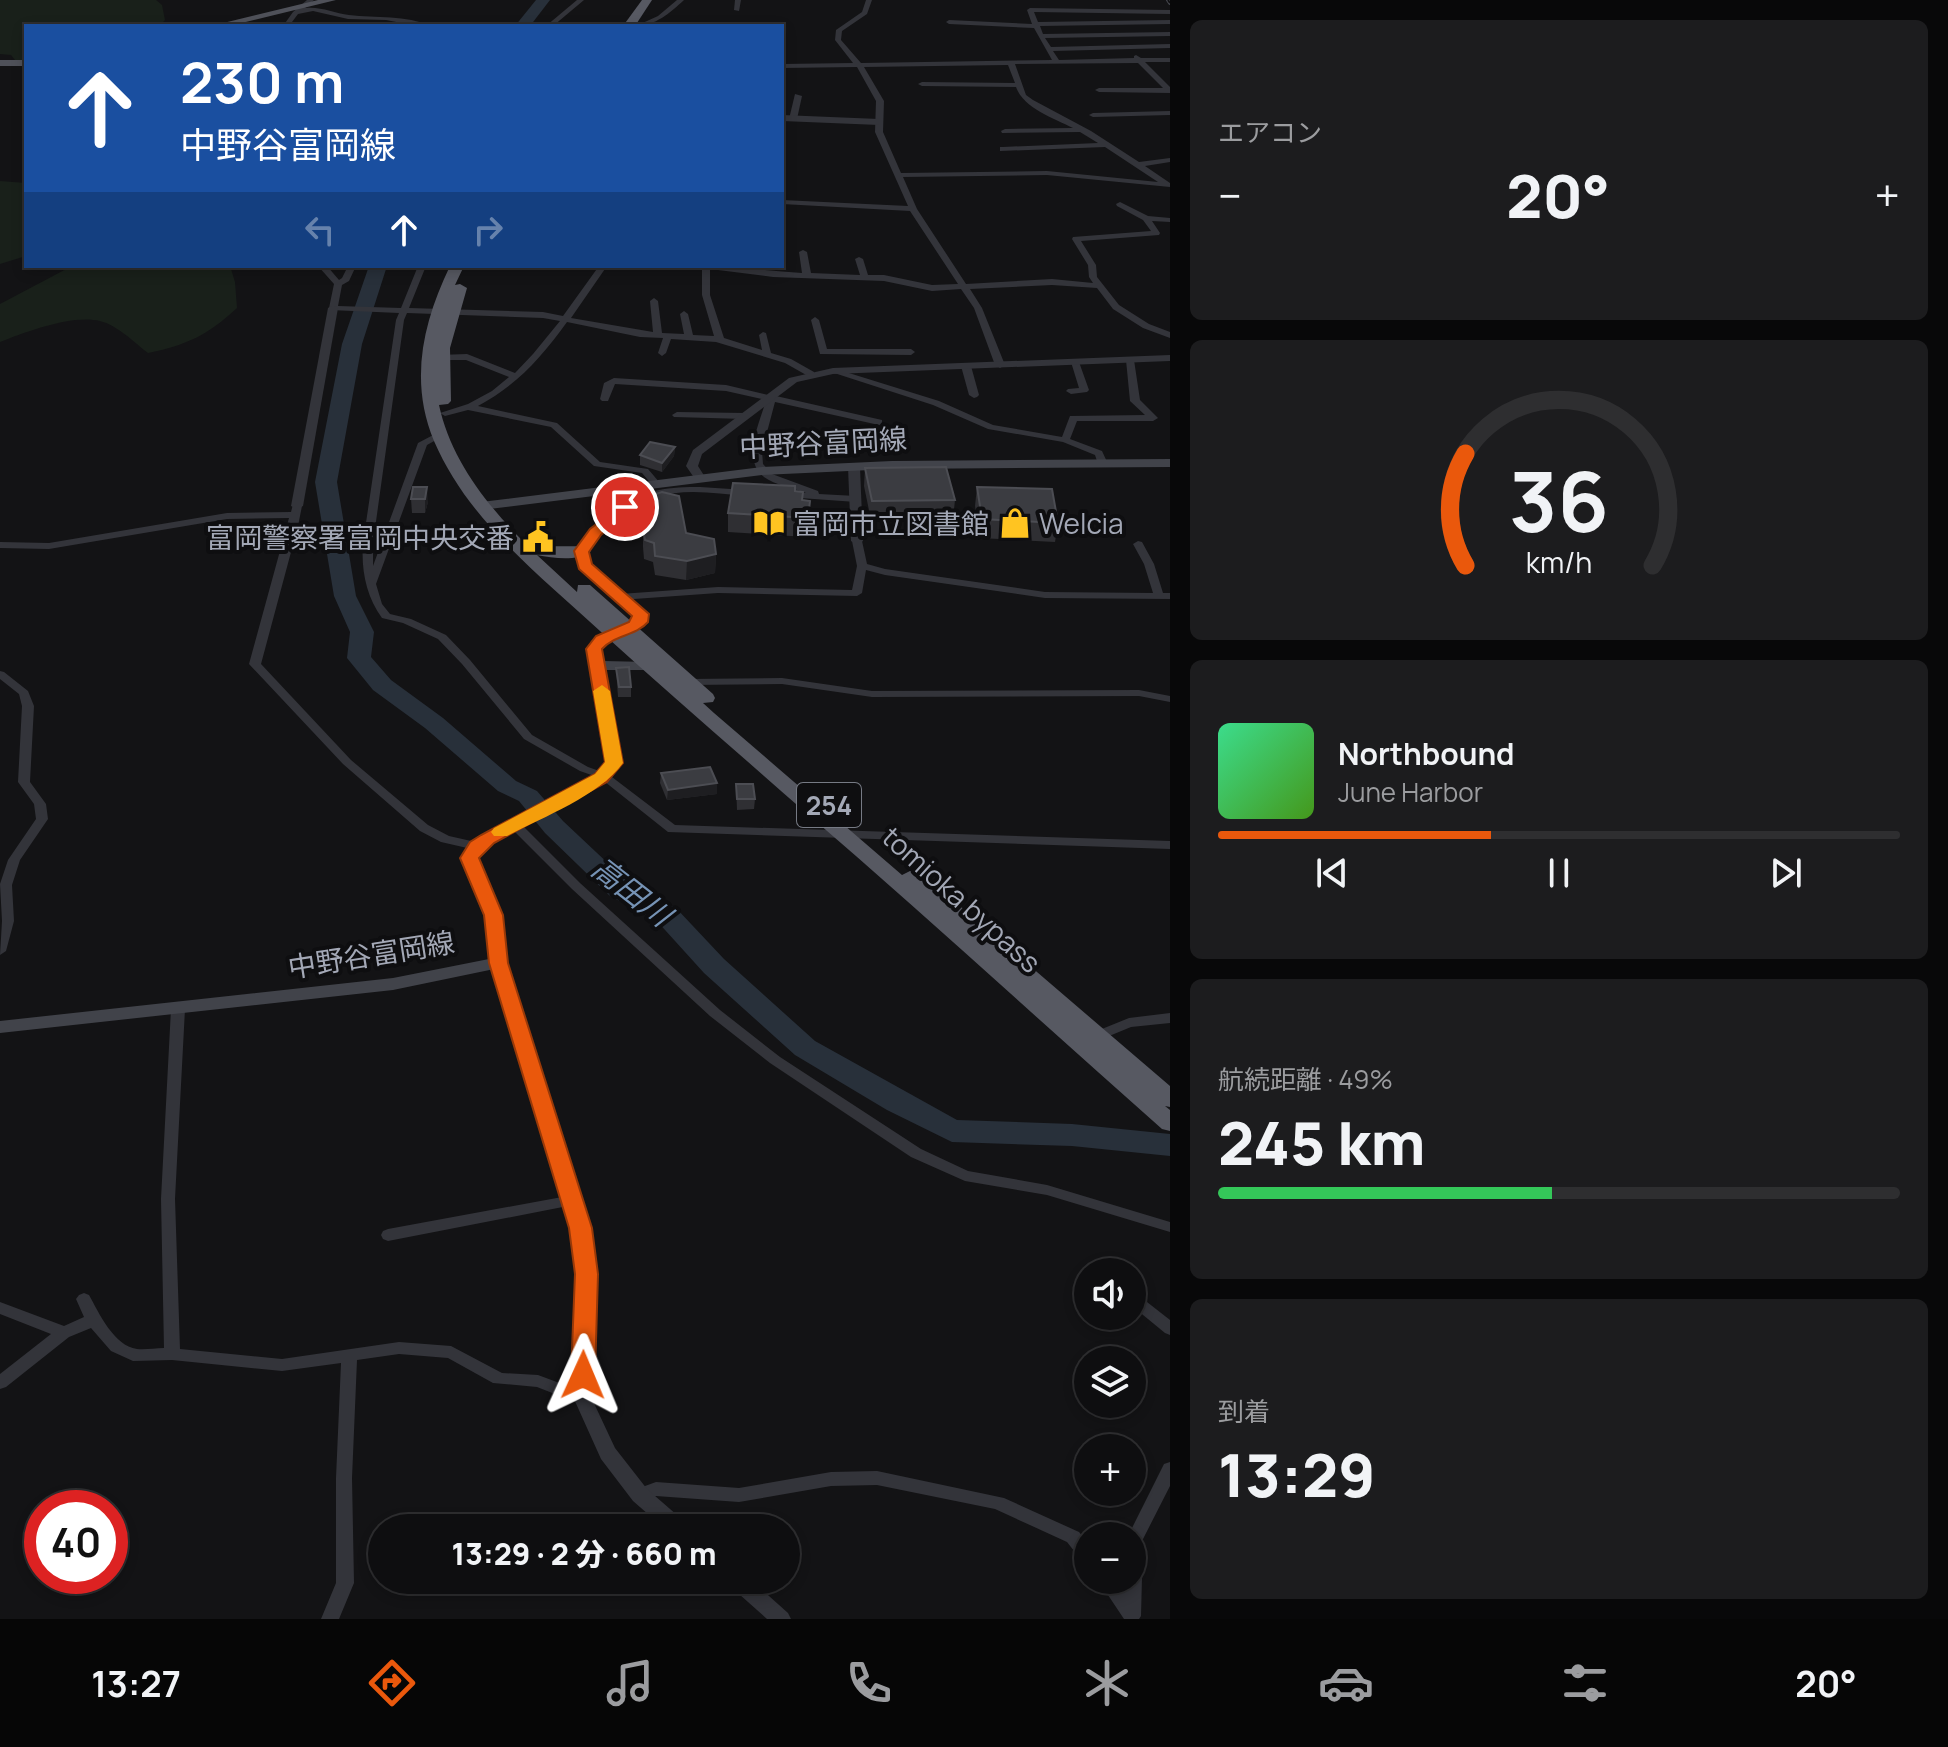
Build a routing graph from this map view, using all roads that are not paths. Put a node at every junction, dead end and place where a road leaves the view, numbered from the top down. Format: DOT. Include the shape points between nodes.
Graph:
graph roads {
  1 [pos="331,0"];
  2 [pos="581,0"];
  3 [pos="636,0"];
  4 [pos="647,0"];
  5 [pos="681,0"];
  6 [pos="738,0"];
  7 [pos="869,0"];
  8 [pos="1101,0"];
  9 [pos="303,6"];
  10 [pos="737,10"];
  11 [pos="1106,12"];
  12 [pos="1170,12"];
  13 [pos="949,22"];
  14 [pos="1170,22"];
  15 [pos="1113,23"];
  16 [pos="225,24"];
  17 [pos="288,24"];
  18 [pos="418,24"];
  19 [pos="551,24"];
  20 [pos="619,24"];
  21 [pos="630,24"];
  22 [pos="644,24"];
  23 [pos="1036,25"];
  24 [pos="1121,34"];
  25 [pos="1170,34"];
  26 [pos="1040,36"];
  27 [pos="1170,46"];
  28 [pos="1128,47"];
  29 [pos="1048,49"];
  30 [pos="1138,60"];
  31 [pos="1170,60"];
  32 [pos="0,63"];
  33 [pos="24,63"];
  34 [pos="1011,63"];
  35 [pos="1058,63"];
  36 [pos="859,65"];
  37 [pos="784,66"];
  38 [pos="1151,75"];
  39 [pos="1170,75"];
  40 [pos="922,84"];
  41 [pos="1019,85"];
  42 [pos="1099,90"];
  43 [pos="1170,91"];
  44 [pos="798,96"];
  45 [pos="1170,113"];
  46 [pos="1093,115"];
  47 [pos="784,118"];
  48 [pos="793,119"];
  49 [pos="879,122"];
  50 [pos="1081,129"];
  51 [pos="1005,131"];
  52 [pos="1105,145"];
  53 [pos="1003,149"];
  54 [pos="1170,160"];
  55 [pos="1136,165"];
  56 [pos="898,175"];
  57 [pos="1169,185"];
  58 [pos="802,188"];
  59 [pos="784,202"];
  60 [pos="806,203"];
  61 [pos="1120,204"];
  62 [pos="913,209"];
  63 [pos="1146,218"];
  64 [pos="1170,220"];
  65 [pos="803,252"];
  66 [pos="859,259"];
  67 [pos="324,268"];
  68 [pos="351,268"];
  69 [pos="421,268"];
  70 [pos="456,268"];
  71 [pos="469,268"];
  72 [pos="602,268"];
  73 [pos="707,268"];
  74 [pos="722,268"];
  75 [pos="807,275"];
  76 [pos="865,278"];
  77 [pos="338,284"];
  78 [pos="961,285"];
  79 [pos="1101,286"];
  80 [pos="654,301"];
  81 [pos="337,308"];
  82 [pos="404,310"];
  83 [pos="443,312"];
  84 [pos="684,314"];
  85 [pos="564,320"];
  86 [pos="815,320"];
  87 [pos="663,335"];
  88 [pos="763,335"];
  89 [pos="1170,335"];
  90 [pos="689,337"];
  91 [pos="720,340"];
  92 [pos="845,352"];
  93 [pos="911,352"];
  94 [pos="662,353"];
  95 [pos="767,354"];
  96 [pos="442,357"];
  97 [pos="1169,357"];
  98 [pos="1130,360"];
  99 [pos="1075,362"];
  100 [pos="1000,365"];
  101 [pos="966,366"];
  102 [pos="854,370"];
  103 [pos="833,371"];
  104 [pos="811,374"];
  105 [pos="517,377"];
  106 [pos="1071,391"];
  107 [pos="974,395"];
  108 [pos="772,396"];
  109 [pos="605,399"];
  110 [pos="469,407"];
  111 [pos="445,413"];
  112 [pos="677,415"];
  113 [pos="745,416"];
  114 [pos="879,422"];
  115 [pos="440,435"];
  116 [pos="1065,440"];
  117 [pos="1170,463"];
  118 [pos="1103,464"];
  119 [pos="854,467"];
  120 [pos="762,471"];
  121 [pos="699,477"];
  122 [pos="655,483"];
  123 [pos="752,493"];
  124 [pos="783,495"];
  125 [pos="830,498"];
  126 [pos="856,499"];
  127 [pos="488,505"];
  128 [pos="625,507"];
  129 [pos="296,511"];
  130 [pos="857,541"];
  131 [pos="1138,544"];
  132 [pos="0,545"];
  133 [pos="537,550"];
  134 [pos="582,551"];
  135 [pos="862,566"];
  136 [pos="371,584"];
  137 [pos="1165,596"];
  138 [pos="620,597"];
  139 [pos="622,632"];
  140 [pos="596,665"];
  141 [pos="649,666"];
  142 [pos="0,674"];
  143 [pos="688,682"];
  144 [pos="1170,699"];
  145 [pos="602,777"];
  146 [pos="519,823"];
  147 [pos="855,836"];
  148 [pos="1170,845"];
  149 [pos="476,846"];
  150 [pos="0,951"];
  151 [pos="498,963"];
  152 [pos="178,1009"];
  153 [pos="1170,1018"];
  154 [pos="1,1025"];
  155 [pos="1097,1036"];
  156 [pos="1170,1099"];
  157 [pos="1170,1123"];
  158 [pos="573,1200"];
  159 [pos="1170,1227"];
  160 [pos="388,1235"];
  161 [pos="84,1299"];
  162 [pos="0,1308"];
  163 [pos="1146,1309"];
  164 [pos="93,1320"];
  165 [pos="1170,1329"];
  166 [pos="64,1333"];
  167 [pos="172,1354"];
  168 [pos="349,1357"];
  169 [pos="0,1383"];
  170 [pos="583,1399"];
  171 [pos="1170,1469"];
  172 [pos="640,1495"];
  173 [pos="662,1514"];
  174 [pos="1074,1538"];
  175 [pos="753,1594"];
  176 [pos="1116,1594"];
  177 [pos="1132,1617"];
  178 [pos="330,1619"];
  179 [pos="781,1619"];
  1 -- 9 [label="main road"];
  2 -- 19 [label="street"];
  3 -- 20 [label="highway"];
  4 -- 21 [label="highway"];
  5 -- 22 [label="street"];
  6 -- 10 [label="street"];
  7 -- 36 [label="street" via="865,13 839,30 840,42"];
  8 -- 11 [label="street"];
  9 -- 16 [label="main road"];
  9 -- 17 [label="street"];
  9 -- 18 [label="street"];
  11 -- 12 [label="street"];
  11 -- 15 [label="street"];
  11 -- 23 [label="street" via="1030,10"];
  13 -- 23 [label="street"];
  14 -- 15 [label="street"];
  15 -- 23 [label="street"];
  15 -- 24 [label="street"];
  23 -- 26 [label="street"];
  24 -- 25 [label="street"];
  24 -- 26 [label="street"];
  24 -- 28 [label="street"];
  26 -- 29 [label="street"];
  27 -- 28 [label="street"];
  28 -- 29 [label="street"];
  28 -- 30 [label="street"];
  29 -- 35 [label="street"];
  30 -- 31 [label="street"];
  30 -- 35 [label="street"];
  30 -- 38 [label="street"];
  32 -- 33 [label="main road"];
  34 -- 35 [label="street"];
  34 -- 36 [label="street"];
  34 -- 41 [label="street"];
  36 -- 37 [label="street"];
  36 -- 49 [label="street" via="880,101"];
  38 -- 39 [label="street"];
  38 -- 43 [label="street"];
  40 -- 41 [label="street"];
  41 -- 50 [label="street" via="1030,102"];
  42 -- 43 [label="street"];
  44 -- 48 [label="street"];
  45 -- 46 [label="street"];
  47 -- 48 [label="street"];
  48 -- 49 [label="street"];
  49 -- 56 [label="street"];
  50 -- 51 [label="street"];
  50 -- 52 [label="street"];
  52 -- 53 [label="street"];
  52 -- 55 [label="street"];
  54 -- 55 [label="street"];
  55 -- 57 [label="street"];
  56 -- 57 [label="street" via="1047,173"];
  56 -- 62 [label="street"];
  58 -- 60 [label="street"];
  59 -- 60 [label="street"];
  60 -- 62 [label="street"];
  61 -- 63 [label="street"];
  62 -- 78 [label="street"];
  63 -- 64 [label="street"];
  63 -- 79 [label="street" via="1156,233 1076,239"];
  65 -- 75 [label="street"];
  66 -- 76 [label="street"];
  67 -- 77 [label="street"];
  68 -- 77 [label="street"];
  69 -- 82 [label="street"];
  70 -- 83 [label="highway, tomioka bypass / 254"];
  71 -- 83 [label="highway, tomioka bypass / 254"];
  72 -- 85 [label="street"];
  73 -- 91 [label="street" via="708,311"];
  74 -- 75 [label="street"];
  75 -- 76 [label="street"];
  76 -- 78 [label="street" via="932,288"];
  77 -- 81 [label="street"];
  78 -- 79 [label="street"];
  78 -- 100 [label="street" via="978,308"];
  79 -- 89 [label="street" via="1116,307"];
  80 -- 87 [label="street"];
  81 -- 82 [label="street"];
  81 -- 129 [label="street"];
  82 -- 83 [label="street"];
  82 -- 136 [label="street" via="370,531"];
  83 -- 85 [label="street" via="520,312"];
  83 -- 96 [label="highway, tomioka bypass / 254"];
  83 -- 115 [label="highway, tomioka bypass / 254" via="428,347 427,374"];
  84 -- 90 [label="street"];
  85 -- 87 [label="street"];
  85 -- 105 [label="street"];
  86 -- 92 [label="street" via="823,352"];
  87 -- 90 [label="street"];
  87 -- 94 [label="street"];
  88 -- 95 [label="street"];
  90 -- 91 [label="street"];
  91 -- 95 [label="street"];
  92 -- 93 [label="street"];
  92 -- 102 [label="street"];
  95 -- 104 [label="street"];
  96 -- 105 [label="street" via="467,357"];
  96 -- 111 [label="highway, tomioka bypass / 254"];
  97 -- 98 [label="street"];
  98 -- 99 [label="street"];
  98 -- 116 [label="street" via="1135,401 1153,418 1073,418"];
  99 -- 100 [label="street"];
  99 -- 106 [label="street" via="1084,390"];
  100 -- 101 [label="street"];
  101 -- 102 [label="street"];
  101 -- 107 [label="street"];
  102 -- 103 [label="street"];
  103 -- 104 [label="street"];
  103 -- 116 [label="street" via="936,403 991,427"];
  104 -- 108 [label="street"];
  105 -- 110 [label="street"];
  108 -- 109 [label="street" via="614,381"];
  108 -- 113 [label="street"];
  108 -- 114 [label="street"];
  108 -- 120 [label="street" via="756,456"];
  110 -- 111 [label="street"];
  110 -- 122 [label="street" via="554,425 597,464 645,471"];
  111 -- 127 [label="highway, tomioka bypass / 254"];
  112 -- 113 [label="street"];
  113 -- 121 [label="street" via="693,457"];
  115 -- 127 [label="highway, tomioka bypass / 254" via="465,483"];
  115 -- 136 [label="street" via="423,443"];
  116 -- 118 [label="street" via="1099,453"];
  117 -- 118 [label="main road, 中野谷富岡線"];
  118 -- 119 [label="main road, 中野谷富岡線"];
  119 -- 120 [label="main road, 中野谷富岡線"];
  119 -- 126 [label="street"];
  120 -- 121 [label="main road, 中野谷富岡線"];
  120 -- 125 [label="street"];
  121 -- 122 [label="main road, 中野谷富岡線"];
  122 -- 127 [label="main road, 中野谷富岡線"];
  123 -- 128 [label="street" via="672,491 643,496"];
  124 -- 125 [label="street"];
  125 -- 126 [label="street"];
  126 -- 130 [label="street"];
  127 -- 133 [label="highway, tomioka bypass / 254"];
  127 -- 139 [label="highway, tomioka bypass / 254" via="524,553"];
  128 -- 134 [label="street"];
  129 -- 132 [label="street" via="227,516 49,546"];
  129 -- 149 [label="street" via="255,664 347,762 424,828"];
  130 -- 135 [label="street"];
  131 -- 137 [label="street"];
  133 -- 134 [label="highway"];
  133 -- 139 [label="highway, tomioka bypass / 254"];
  134 -- 138 [label="street" via="584,566"];
  135 -- 137 [label="street" via="1045,595"];
  135 -- 138 [label="street" via="857,593 718,590"];
  136 -- 145 [label="street" via="386,616 442,637 528,737"];
  138 -- 139 [label="street" via="640,614 640,622"];
  139 -- 140 [label="main road" via="597,644"];
  139 -- 141 [label="highway, tomioka bypass / 254"];
  139 -- 143 [label="highway, tomioka bypass / 254"];
  140 -- 141 [label="main road"];
  140 -- 145 [label="main road" via="614,751 614,763"];
  141 -- 147 [label="highway, tomioka bypass / 254"];
  142 -- 150 [label="street" via="24,693 28,706 24,782 40,804 42,819 14,860 6,885 8,921"];
  143 -- 144 [label="street" via="782,681 872,694 1139,693"];
  143 -- 147 [label="highway, tomioka bypass / 254"];
  145 -- 146 [label="main road"];
  145 -- 147 [label="street" via="672,829"];
  146 -- 149 [label="main road"];
  146 -- 159 [label="street" via="576,886 715,1013 775,1060 916,1153 965,1176 1047,1190"];
  147 -- 148 [label="street"];
  147 -- 155 [label="highway, tomioka bypass / 254"];
  147 -- 157 [label="highway, tomioka bypass / 254"];
  149 -- 151 [label="main road, 中野谷富岡線" via="469,858 493,915"];
  151 -- 152 [label="main road, 中野谷富岡線" via="393,984"];
  151 -- 158 [label="street"];
  152 -- 154 [label="main road, 中野谷富岡線"];
  152 -- 167 [label="street" via="168,1199"];
  153 -- 155 [label="street" via="1129,1023"];
  155 -- 156 [label="highway, tomioka bypass / 254"];
  158 -- 160 [label="street"];
  158 -- 170 [label="street" via="586,1274"];
  161 -- 164 [label="street"];
  162 -- 166 [label="street"];
  163 -- 165 [label="street"];
  164 -- 166 [label="street"];
  164 -- 167 [label="street" via="117,1347 133,1355"];
  166 -- 169 [label="street"];
  167 -- 168 [label="street" via="282,1365"];
  168 -- 170 [label="street" via="399,1348 451,1352 499,1379 538,1381"];
  168 -- 178 [label="street" via="345,1583"];
  170 -- 172 [label="street" via="608,1453"];
  171 -- 177 [label="street" via="1135,1539"];
  172 -- 173 [label="street"];
  172 -- 174 [label="street" via="656,1489 739,1495 831,1479 877,1478 998,1503"];
  175 -- 179 [label="street"];
  176 -- 177 [label="street"];
}
